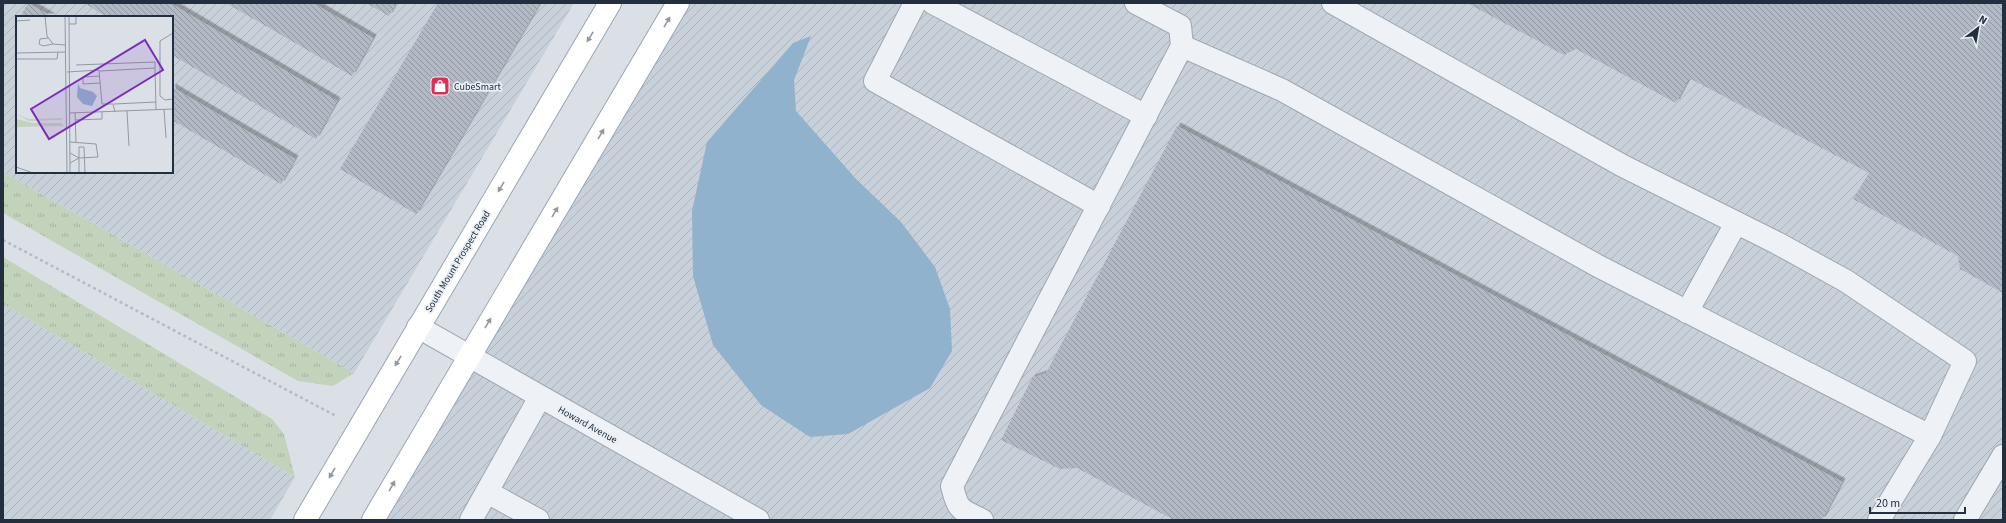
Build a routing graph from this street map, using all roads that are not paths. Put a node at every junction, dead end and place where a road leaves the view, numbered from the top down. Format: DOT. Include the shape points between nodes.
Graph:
graph roads {
  1 [pos="610,3"];
  2 [pos="678,3"];
  3 [pos="916,3"];
  4 [pos="933,3"];
  5 [pos="1333,3"];
  6 [pos="1145,5"];
  7 [pos="1182,46"];
  8 [pos="1146,116"];
  9 [pos="1099,206"];
  10 [pos="1736,223"];
  11 [pos="1687,312"];
  12 [pos="418,327"];
  13 [pos="468,357"];
  14 [pos="540,397"];
  15 [pos="1930,436"];
  16 [pos="2003,456"];
  17 [pos="487,492"];
  18 [pos="305,520"];
  19 [pos="373,520"];
  20 [pos="471,520"];
  21 [pos="538,520"];
  22 [pos="758,520"];
  23 [pos="982,520"];
  24 [pos="1879,520"];
  25 [pos="1965,520"];
  1 -- 12 [label="main road, South Mount Prospect Road, one-way"];
  13 -- 2 [label="main road, one-way"];
  3 -- 9 [label="street" via="875,81"];
  4 -- 8 [label="street"];
  5 -- 10 [label="street" via="1624,166"];
  6 -- 7 [label="street" via="1180,26"];
  7 -- 8 [label="street"];
  7 -- 11 [label="street" via="1282,90 1598,266"];
  8 -- 9 [label="street"];
  9 -- 23 [label="street" via="952,486 956,505"];
  10 -- 11 [label="street"];
  10 -- 15 [label="street" via="1846,281 1966,362"];
  11 -- 15 [label="street"];
  12 -- 13 [label="street, Howard Avenue"];
  12 -- 18 [label="main road, South Mount Prospect Road, one-way"];
  13 -- 14 [label="street, Howard Avenue"];
  19 -- 13 [label="main road, one-way"];
  14 -- 17 [label="street"];
  14 -- 22 [label="street, Howard Avenue"];
  15 -- 24 [label="street"];
  16 -- 25 [label="street"];
  17 -- 20 [label="street"];
  17 -- 21 [label="street"];
}
